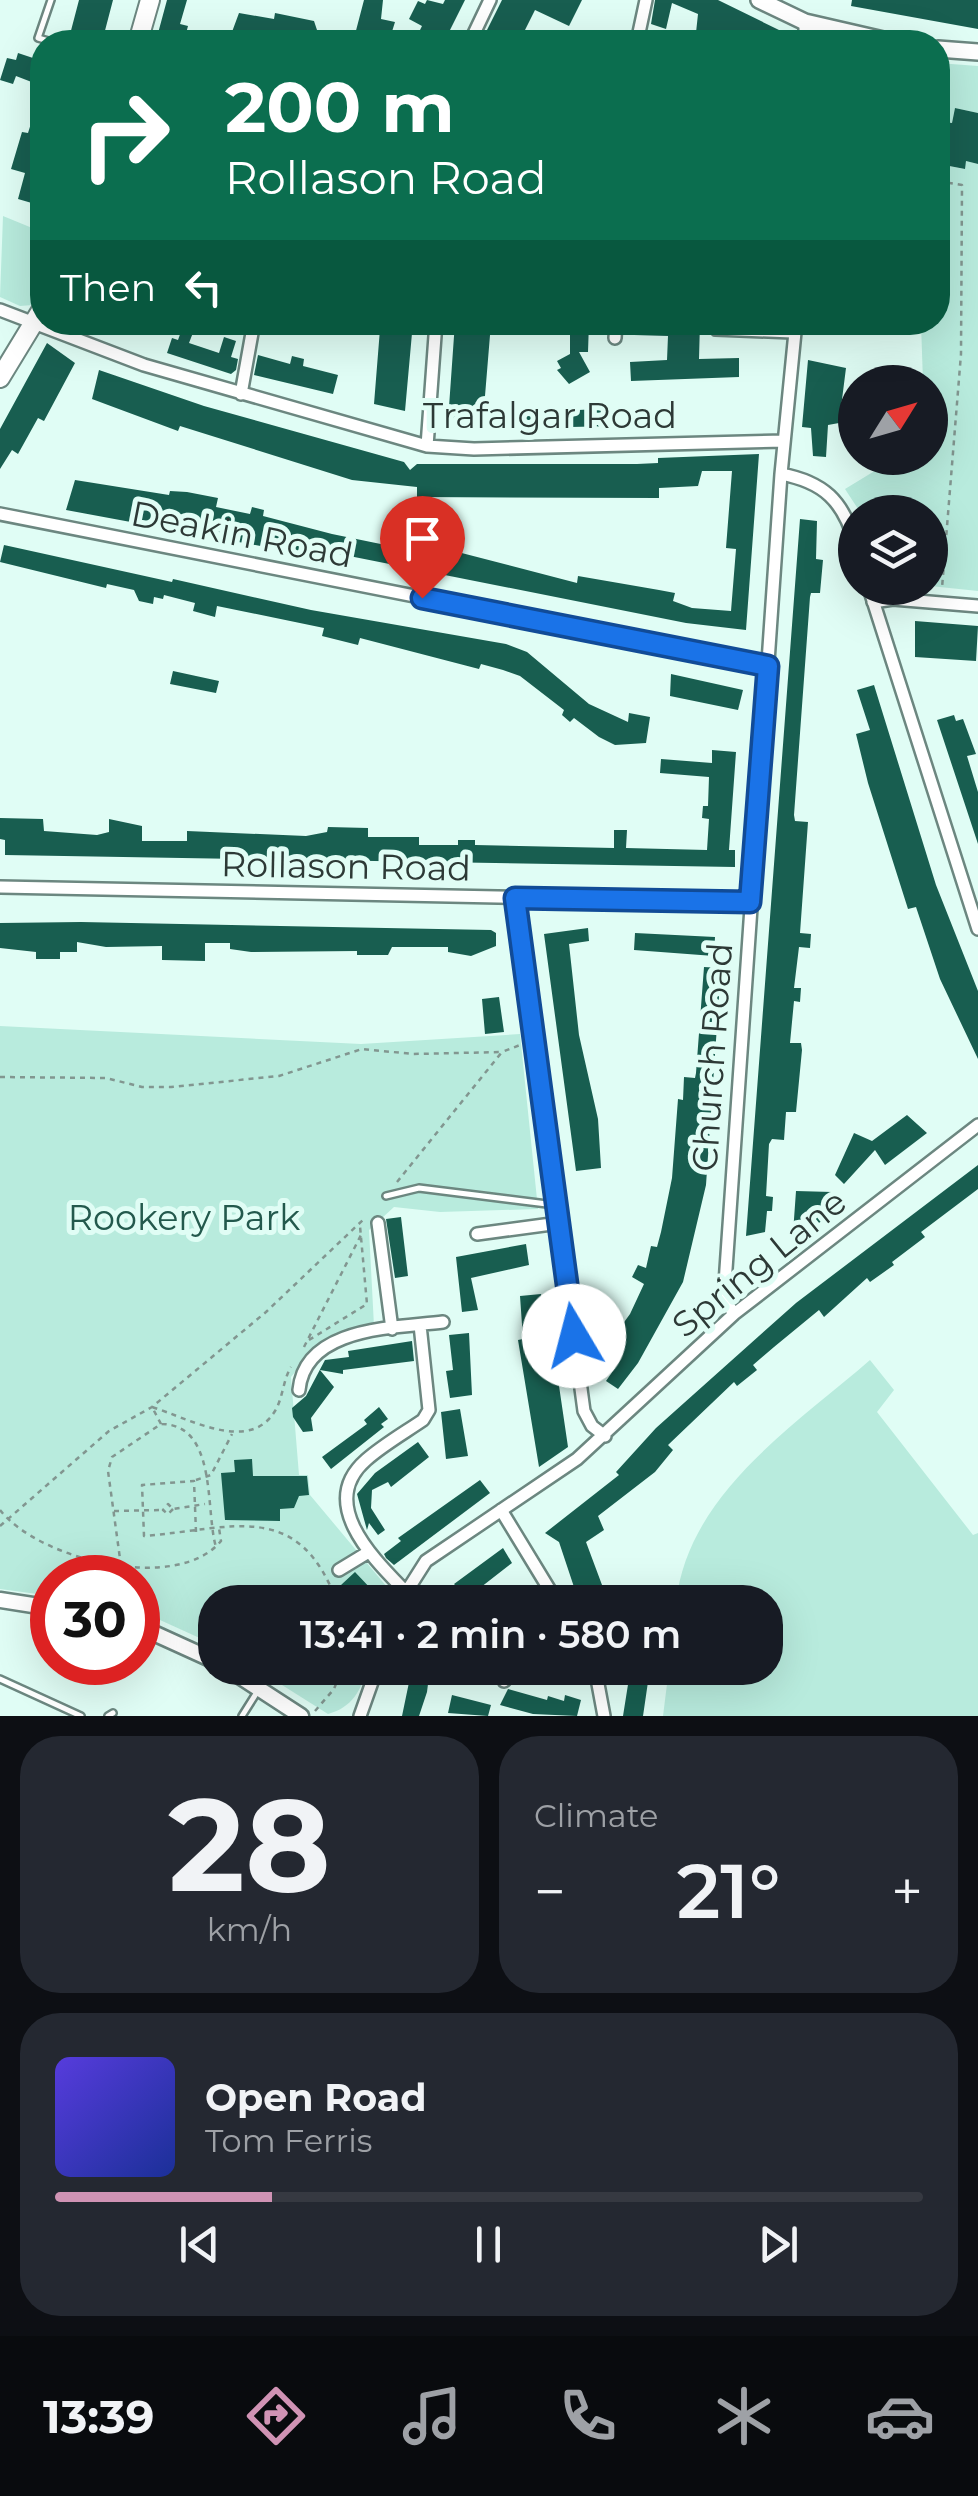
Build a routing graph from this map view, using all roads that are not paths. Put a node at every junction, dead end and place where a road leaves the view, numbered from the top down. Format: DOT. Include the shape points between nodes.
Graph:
graph roads {
  1 [pos="51,0"];
  2 [pos="150,0"];
  3 [pos="490,0"];
  4 [pos="646,0"];
  5 [pos="759,0"];
  6 [pos="805,22"];
  7 [pos="41,30"];
  8 [pos="141,30"];
  9 [pos="476,30"];
  10 [pos="640,30"];
  11 [pos="805,30"];
  12 [pos="840,30"];
  13 [pos="950,50"];
  14 [pos="978,52"];
  15 [pos="0,310"];
  16 [pos="30,315"];
  17 [pos="30,330"];
  18 [pos="80,335"];
  19 [pos="252,335"];
  20 [pos="435,335"];
  21 [pos="615,335"];
  22 [pos="795,335"];
  23 [pos="615,338"];
  24 [pos="0,378"];
  25 [pos="241,394"];
  26 [pos="784,441"];
  27 [pos="427,446"];
  28 [pos="781,474"];
  29 [pos="838,503"];
  30 [pos="0,514"];
  31 [pos="948,603"];
  32 [pos="874,605"];
  33 [pos="978,606"];
  34 [pos="768,666"];
  35 [pos="0,886"];
  36 [pos="515,898"];
  37 [pos="750,902"];
  38 [pos="974,907"];
  39 [pos="978,929"];
  40 [pos="978,1126"];
  41 [pos="386,1196"];
  42 [pos="555,1205"];
  43 [pos="378,1223"];
  44 [pos="559,1224"];
  45 [pos="477,1234"];
  46 [pos="734,1314"];
  47 [pos="444,1322"];
  48 [pos="420,1325"];
  49 [pos="392,1329"];
  50 [pos="299,1390"];
  51 [pos="605,1436"];
  52 [pos="501,1510"];
  53 [pos="367,1553"];
  54 [pos="339,1570"];
  55 [pos="393,1585"];
  56 [pos="411,1585"];
  57 [pos="547,1585"];
  58 [pos="0,1600"];
  59 [pos="30,1605"];
  60 [pos="160,1636"];
  61 [pos="198,1653"];
  62 [pos="0,1679"];
  63 [pos="370,1685"];
  64 [pos="598,1685"];
  65 [pos="260,1686"];
  66 [pos="81,1716"];
  67 [pos="242,1716"];
  68 [pos="301,1716"];
  69 [pos="360,1716"];
  70 [pos="604,1716"];
  1 -- 7 [label="lane"];
  2 -- 8 [label="main road"];
  3 -- 9 [label="street"];
  4 -- 10 [label="street"];
  5 -- 6 [label="main road"];
  6 -- 11 [label="street"];
  6 -- 12 [label="main road"];
  13 -- 14 [label="main road"];
  15 -- 16 [label="street, Trafalgar Road"];
  17 -- 24 [label="main road"];
  18 -- 25 [label="street, Trafalgar Road" via="144,365"];
  19 -- 25 [label="street"];
  20 -- 27 [label="street"];
  21 -- 23 [label="street"];
  22 -- 26 [label="street, Church Road"];
  25 -- 27 [label="street, Trafalgar Road"];
  26 -- 27 [label="street, Trafalgar Road"];
  26 -- 28 [label="street, Church Road"];
  28 -- 29 [label="street" via="806,479"];
  28 -- 34 [label="street, Church Road"];
  30 -- 34 [label="street, Deakin Road"];
  31 -- 33 [label="street"];
  32 -- 38 [label="street"];
  34 -- 37 [label="street, Church Road"];
  35 -- 36 [label="street, Rollason Road"];
  36 -- 37 [label="street, Rollason Road"];
  36 -- 42 [label="street"];
  37 -- 46 [label="street, Church Road" via="724,1298"];
  38 -- 39 [label="street"];
  40 -- 46 [label="street, Spring Lane"];
  41 -- 42 [label="lane" via="419,1188"];
  42 -- 44 [label="street"];
  43 -- 49 [label="street"];
  44 -- 45 [label="street"];
  44 -- 51 [label="street" via="584,1411"];
  46 -- 51 [label="street, Spring Lane"];
  47 -- 48 [label="street"];
  48 -- 49 [label="street"];
  48 -- 53 [label="street" via="429,1410 363,1462 350,1487 351,1523"];
  49 -- 50 [label="street" via="326,1346 305,1366"];
  51 -- 52 [label="street, Spring Lane"];
  52 -- 56 [label="street, Spring Lane" via="426,1561"];
  52 -- 57 [label="street"];
  53 -- 54 [label="street"];
  53 -- 55 [label="street"];
  58 -- 59 [label="street"];
  60 -- 61 [label="street"];
  62 -- 66 [label="lane"];
  63 -- 69 [label="street"];
  64 -- 70 [label="street"];
  65 -- 67 [label="lane"];
  65 -- 68 [label="street"];
}
